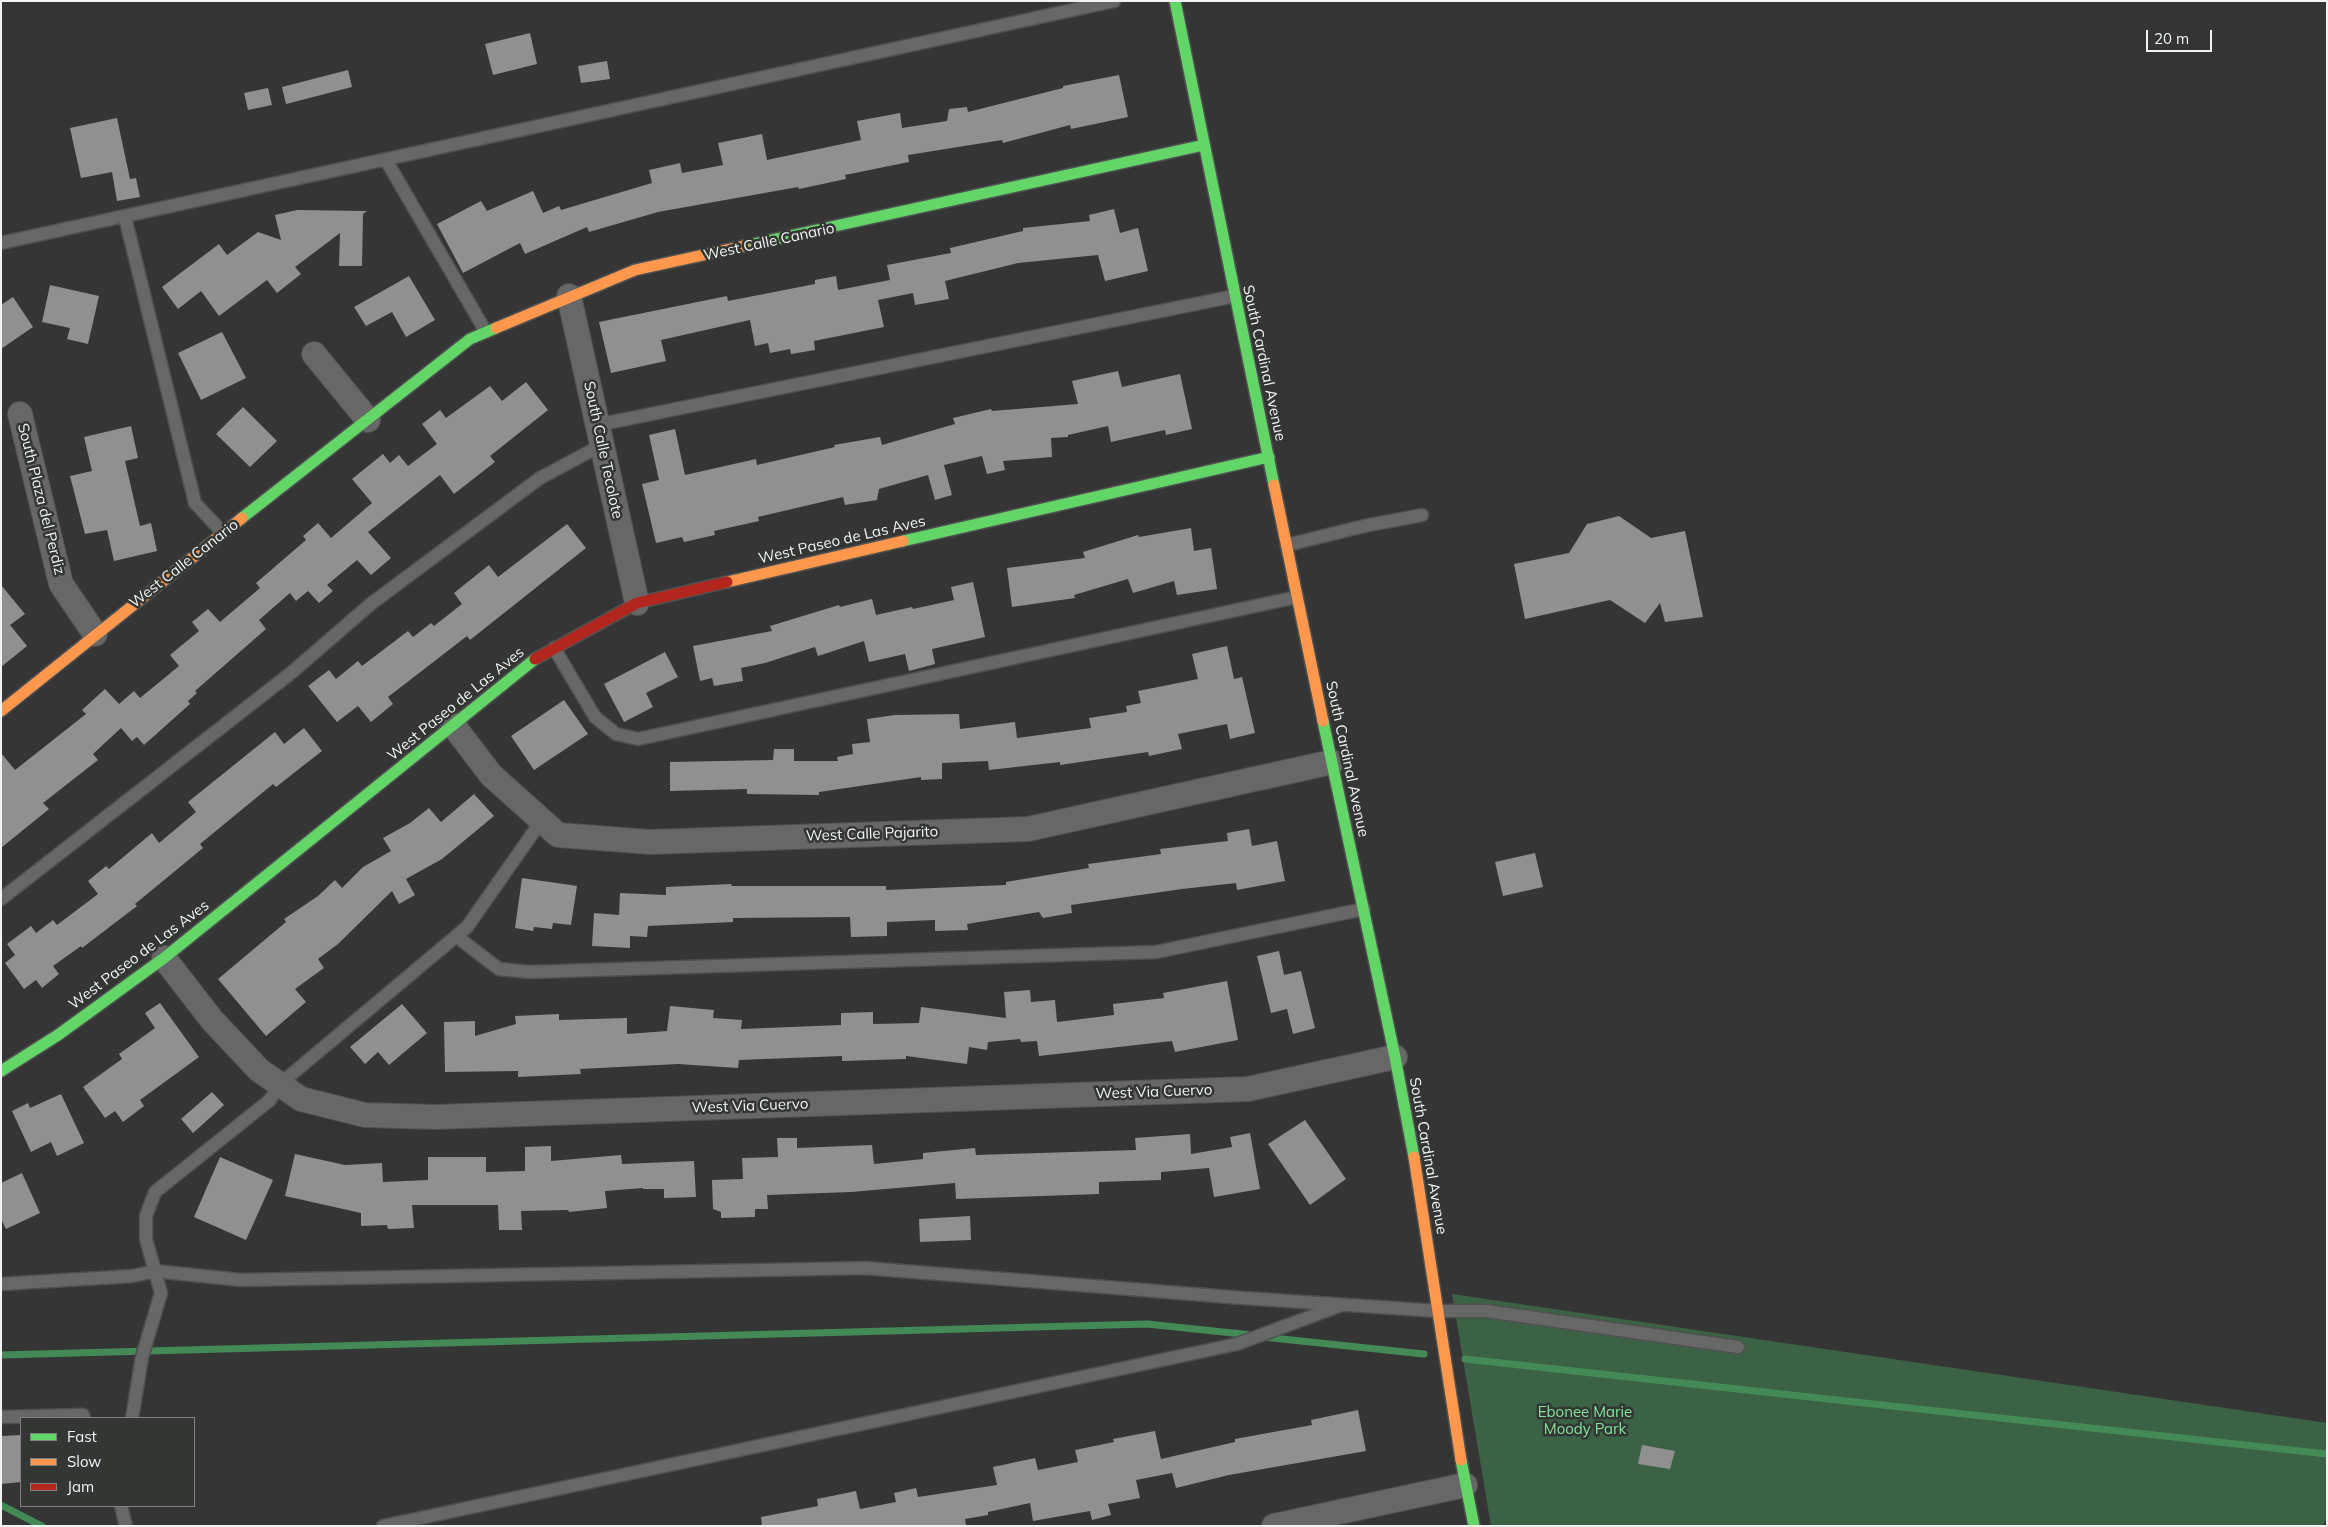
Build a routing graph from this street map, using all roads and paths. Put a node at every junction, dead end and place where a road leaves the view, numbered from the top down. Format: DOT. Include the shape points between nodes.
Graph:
graph roads {
  1 [pos="1114,1"];
  2 [pos="1175,1"];
  3 [pos="1204,145"];
  4 [pos="386,160"];
  5 [pos="125,216"];
  6 [pos="1,243"];
  7 [pos="569,296"];
  8 [pos="1235,296"];
  9 [pos="486,332"];
  10 [pos="314,354"];
  11 [pos="20,414"];
  12 [pos="368,420"];
  13 [pos="600,435"];
  14 [pos="1269,457"];
  15 [pos="1422,515"];
  16 [pos="223,533"];
  17 [pos="1287,545"];
  18 [pos="1297,598"];
  19 [pos="637,603"];
  20 [pos="95,634"];
  21 [pos="554,648"];
  22 [pos="1,711"];
  23 [pos="453,725"];
  24 [pos="1332,762"];
  25 [pos="542,820"];
  26 [pos="1,899"];
  27 [pos="1364,910"];
  28 [pos="456,936"];
  29 [pos="164,958"];
  30 [pos="1395,1057"];
  31 [pos="1,1071"];
  32 [pos="280,1084"];
  33 [pos="155,1271"];
  34 [pos="1,1284"];
  35 [pos="1343,1305"];
  36 [pos="1438,1311"];
  37 [pos="1738,1347"];
  38 [pos="1,1417"];
  39 [pos="84,1417"];
  40 [pos="132,1417"];
  41 [pos="1465,1485"];
  42 [pos="121,1507"];
  43 [pos="1297,1523"];
  44 [pos="126,1526"];
  45 [pos="383,1526"];
  46 [pos="1274,1526"];
  47 [pos="1474,1526"];
  1 -- 4 [label="lane"];
  2 -- 3 [label="street, South Cardinal Avenue"];
  3 -- 7 [label="street, West Calle Canario" via="635,270"];
  3 -- 8 [label="street, South Cardinal Avenue"];
  4 -- 5 [label="lane"];
  4 -- 9 [label="lane"];
  5 -- 6 [label="lane"];
  5 -- 16 [label="lane" via="195,503"];
  7 -- 9 [label="street, West Calle Canario"];
  7 -- 13 [label="street, South Calle Tecolote"];
  8 -- 13 [label="lane"];
  8 -- 14 [label="street, South Cardinal Avenue"];
  9 -- 12 [label="street, West Calle Canario" via="470,339"];
  10 -- 12 [label="street"];
  11 -- 20 [label="street, South Plaza del Perdiz" via="61,584"];
  12 -- 16 [label="street, West Calle Canario"];
  13 -- 19 [label="street, South Calle Tecolote"];
  13 -- 26 [label="lane" via="372,603 291,673"];
  14 -- 17 [label="street, South Cardinal Avenue"];
  14 -- 19 [label="street, West Paseo de Las Aves"];
  15 -- 17 [label="lane"];
  16 -- 20 [label="street, West Calle Canario"];
  17 -- 18 [label="street, South Cardinal Avenue"];
  18 -- 21 [label="lane" via="638,739 616,734 596,717"];
  18 -- 24 [label="street, South Cardinal Avenue"];
  19 -- 21 [label="street, West Paseo de Las Aves"];
  20 -- 22 [label="street, West Calle Canario"];
  21 -- 23 [label="street, West Paseo de Las Aves" via="530,661"];
  23 -- 25 [label="street, West Calle Pajarito" via="491,775"];
  23 -- 29 [label="street, West Paseo de Las Aves"];
  24 -- 25 [label="street, West Calle Pajarito" via="1028,829 650,842 558,835"];
  24 -- 27 [label="street, South Cardinal Avenue"];
  25 -- 28 [label="lane" via="467,927"];
  27 -- 28 [label="lane" via="1156,952 530,972 499,969"];
  27 -- 30 [label="street, South Cardinal Avenue"];
  28 -- 32 [label="lane"];
  29 -- 31 [label="street, West Paseo de Las Aves" via="58,1035"];
  29 -- 32 [label="street, West Via Cuervo" via="212,1020 259,1070"];
  30 -- 32 [label="street, West Via Cuervo" via="1248,1089 436,1117 365,1115 301,1099"];
  30 -- 36 [label="street, South Cardinal Avenue" via="1422,1200"];
  32 -- 33 [label="lane" via="270,1100 155,1192 146,1216 146,1239"];
  33 -- 34 [label="lane" via="133,1276"];
  33 -- 35 [label="lane" via="241,1280 865,1268"];
  33 -- 40 [label="lane" via="161,1293 142,1357"];
  35 -- 36 [label="lane"];
  35 -- 45 [label="lane" via="1237,1344"];
  36 -- 37 [label="lane" via="1486,1311"];
  36 -- 41 [label="street, South Cardinal Avenue"];
  38 -- 39 [label="lane"];
  41 -- 43 [label="street"];
  41 -- 47 [label="street, South Cardinal Avenue"];
  42 -- 44 [label="lane"];
  43 -- 46 [label="street"];
}
